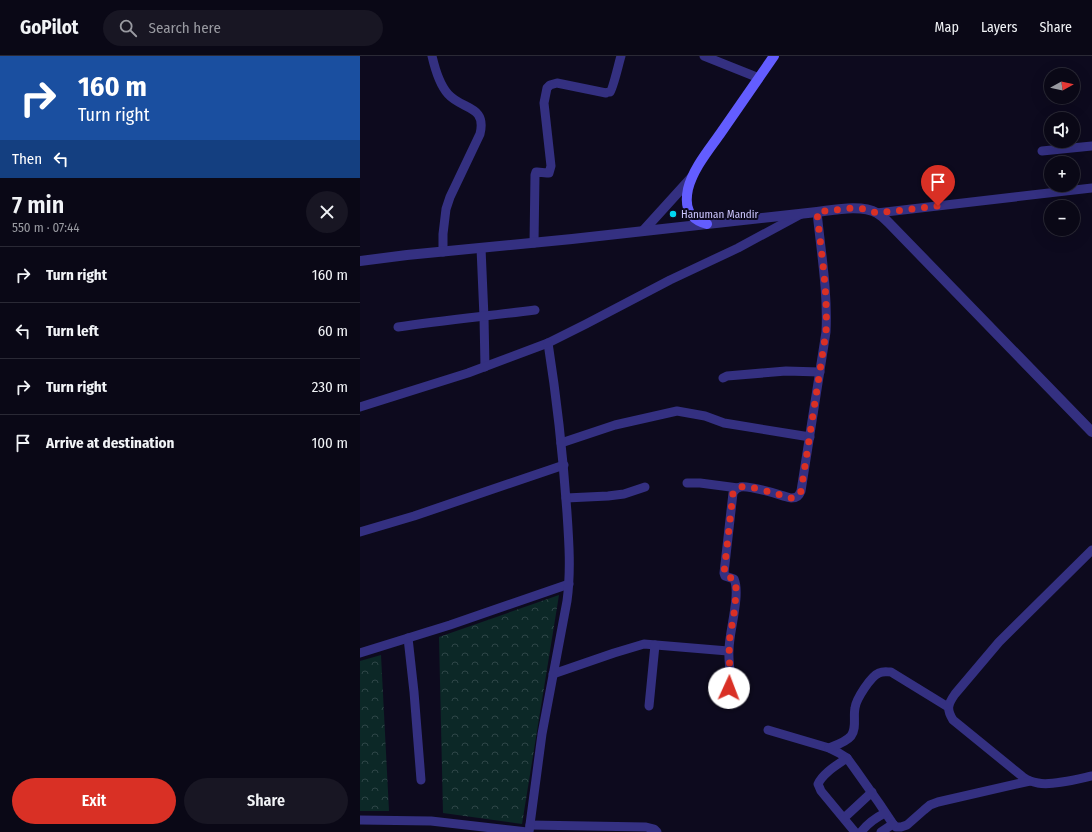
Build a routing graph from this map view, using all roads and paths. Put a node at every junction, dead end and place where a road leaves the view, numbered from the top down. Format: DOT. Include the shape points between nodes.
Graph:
graph roads {
  1 [pos="432,56"];
  2 [pos="621,56"];
  3 [pos="704,56"];
  4 [pos="774,56"];
  5 [pos="759,78"];
  6 [pos="1092,146"];
  7 [pos="1042,151"];
  8 [pos="692,178"];
  9 [pos="1092,188"];
  10 [pos="817,212"];
  11 [pos="877,213"];
  12 [pos="802,214"];
  13 [pos="707,224"];
  14 [pos="643,231"];
  15 [pos="534,243"];
  16 [pos="481,248"];
  17 [pos="443,252"];
  18 [pos="360,261"];
  19 [pos="535,310"];
  20 [pos="484,317"];
  21 [pos="398,327"];
  22 [pos="548,343"];
  23 [pos="485,367"];
  24 [pos="820,372"];
  25 [pos="723,378"];
  26 [pos="360,407"];
  27 [pos="1092,432"];
  28 [pos="810,437"];
  29 [pos="561,443"];
  30 [pos="564,465"];
  31 [pos="687,483"];
  32 [pos="645,487"];
  33 [pos="738,488"];
  34 [pos="566,498"];
  35 [pos="360,532"];
  36 [pos="1092,550"];
  37 [pos="570,584"];
  38 [pos="408,638"];
  39 [pos="656,645"];
  40 [pos="728,650"];
  41 [pos="360,653"];
  42 [pos="553,674"];
  43 [pos="720,698"];
  44 [pos="649,706"];
  45 [pos="948,707"];
  46 [pos="768,730"];
  47 [pos="830,748"];
  48 [pos="847,758"];
  49 [pos="1092,776"];
  50 [pos="421,780"];
  51 [pos="1030,781"];
  52 [pos="872,792"];
  53 [pos="885,813"];
  54 [pos="844,818"];
  55 [pos="360,820"];
  56 [pos="893,824"];
  57 [pos="529,830"];
  58 [pos="657,832"];
  59 [pos="855,832"];
  60 [pos="861,832"];
  61 [pos="881,832"];
  1 -- 17 [label="street" via="442,87 458,102 477,113 482,126 446,209"];
  2 -- 15 [label="street" via="609,92 557,83 547,88 544,103 551,166 549,172 536,172 535,175"];
  3 -- 5 [label="street"];
  4 -- 5 [label="main road"];
  5 -- 8 [label="main road"];
  6 -- 7 [label="street"];
  8 -- 13 [label="main road" via="688,189 687,206 695,220"];
  8 -- 14 [label="street"];
  9 -- 11 [label="street"];
  10 -- 11 [label="street" via="852,208"];
  10 -- 12 [label="street"];
  10 -- 24 [label="street" via="827,313"];
  11 -- 27 [label="street"];
  12 -- 13 [label="street"];
  12 -- 22 [label="street"];
  13 -- 14 [label="street"];
  14 -- 15 [label="street"];
  15 -- 16 [label="street"];
  16 -- 17 [label="street"];
  16 -- 20 [label="street"];
  17 -- 18 [label="street"];
  19 -- 20 [label="street"];
  20 -- 21 [label="street"];
  20 -- 23 [label="street"];
  22 -- 23 [label="street"];
  22 -- 29 [label="street"];
  23 -- 26 [label="street"];
  24 -- 25 [label="street" via="786,371"];
  24 -- 28 [label="street"];
  28 -- 29 [label="street" via="724,423 705,416 677,411 615,425"];
  28 -- 33 [label="street" via="801,491 796,498 745,487"];
  29 -- 30 [label="street"];
  30 -- 34 [label="street"];
  30 -- 35 [label="street"];
  31 -- 33 [label="street"];
  32 -- 34 [label="street" via="624,494"];
  33 -- 40 [label="street" via="732,498 724,573 734,579 736,588"];
  34 -- 37 [label="street"];
  36 -- 45 [label="street" via="999,642 955,694"];
  37 -- 38 [label="street"];
  37 -- 42 [label="street"];
  38 -- 41 [label="street"];
  38 -- 50 [label="street"];
  39 -- 40 [label="street"];
  39 -- 42 [label="street" via="640,645 614,652"];
  39 -- 44 [label="street"];
  40 -- 43 [label="street" via="729,688"];
  42 -- 57 [label="street"];
  45 -- 47 [label="street" via="891,672 877,673 857,700 853,732 850,737"];
  45 -- 51 [label="street" via="953,720"];
  46 -- 47 [label="street"];
  47 -- 48 [label="street"];
  48 -- 52 [label="street"];
  48 -- 54 [label="street" via="830,770 818,784"];
  49 -- 51 [label="street" via="1047,784"];
  51 -- 56 [label="street" via="938,802 930,805 906,825 896,827"];
  52 -- 53 [label="street"];
  52 -- 54 [label="street"];
  53 -- 56 [label="street"];
  53 -- 60 [label="street" via="872,820"];
  54 -- 59 [label="street"];
  55 -- 57 [label="street" via="431,820"];
  56 -- 61 [label="street"];
  57 -- 58 [label="street" via="646,827"];
}
